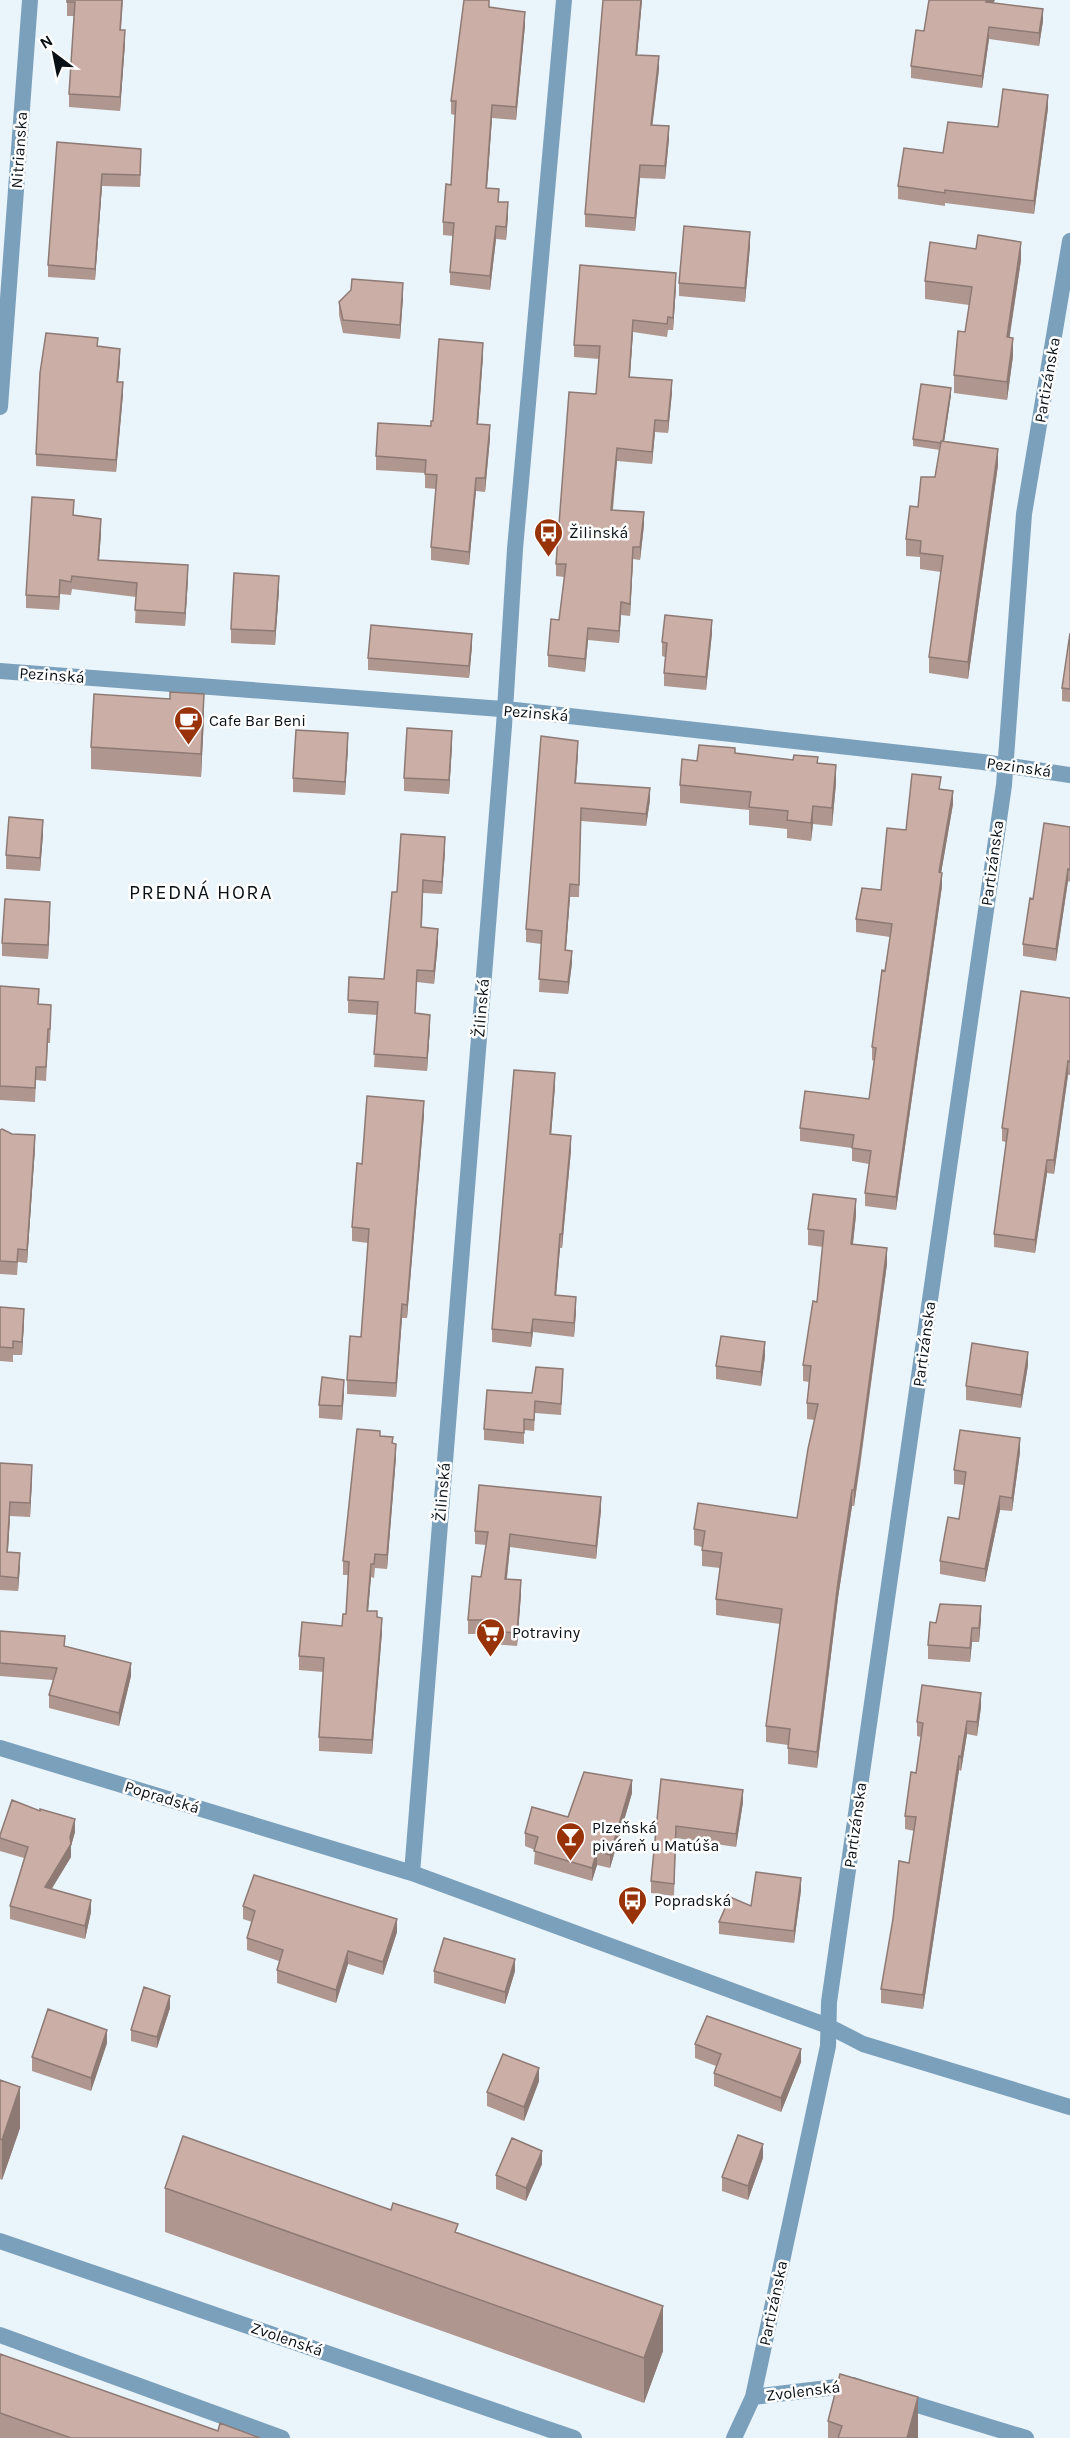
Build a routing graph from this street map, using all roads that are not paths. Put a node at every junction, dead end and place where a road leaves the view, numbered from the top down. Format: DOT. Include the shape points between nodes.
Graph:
graph roads {
  1 [pos="30,0"];
  2 [pos="564,0"];
  3 [pos="1070,241"];
  4 [pos="0,407"];
  5 [pos="0,671"];
  6 [pos="505,710"];
  7 [pos="1006,765"];
  8 [pos="1070,775"];
  9 [pos="0,1748"];
  10 [pos="412,1872"];
  11 [pos="828,2026"];
  12 [pos="1070,2107"];
  13 [pos="0,2241"];
  14 [pos="0,2335"];
  15 [pos="753,2397"];
  16 [pos="282,2438"];
  17 [pos="574,2438"];
  18 [pos="735,2438"];
  19 [pos="1026,2438"];
  1 -- 4 [label="street, Nitrianska"];
  2 -- 6 [label="street, Žilinská" via="515,549"];
  3 -- 7 [label="street, Partizánska" via="1024,514"];
  5 -- 6 [label="street, Pezinská"];
  6 -- 7 [label="street, Pezinská"];
  6 -- 10 [label="street, Žilinská"];
  7 -- 8 [label="street, Pezinská"];
  7 -- 11 [label="street, Partizánska"];
  9 -- 10 [label="street, Popradská"];
  10 -- 11 [label="street, Popradská"];
  11 -- 12 [label="street, Popradská" via="863,2044"];
  11 -- 15 [label="street, Partizánska" via="828,2046"];
  13 -- 17 [label="street, Zvolenská"];
  14 -- 16 [label="street"];
  15 -- 18 [label="street, Partizánska"];
  15 -- 19 [label="street, Zvolenská" via="853,2385"];
}
